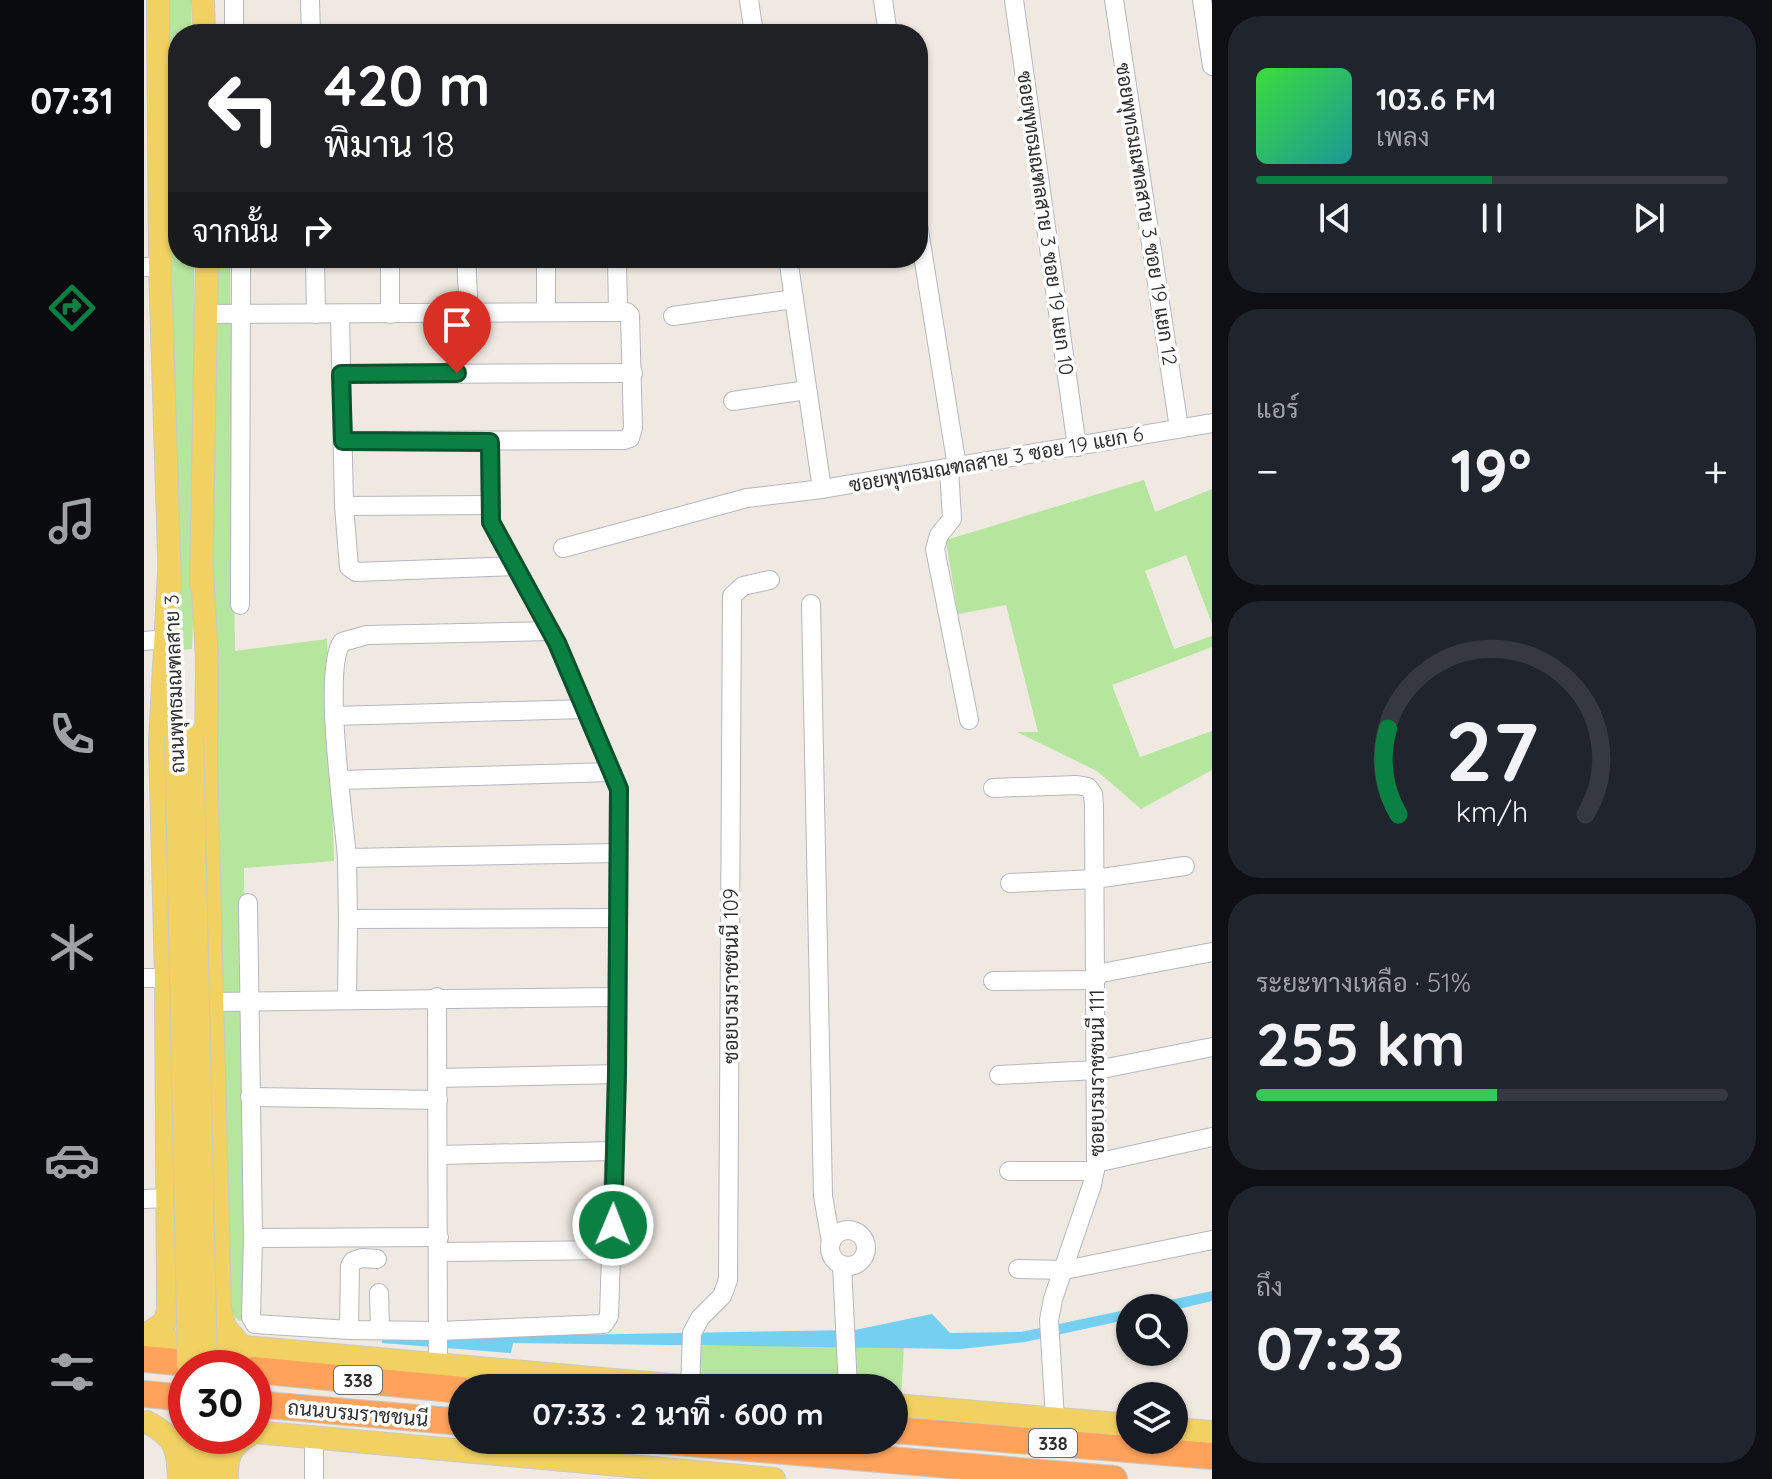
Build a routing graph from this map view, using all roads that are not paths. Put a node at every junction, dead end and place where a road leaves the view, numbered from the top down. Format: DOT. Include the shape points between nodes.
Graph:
graph roads {
  1 [pos="158,0"];
  2 [pos="203,0"];
  3 [pos="234,0"];
  4 [pos="310,0"];
  5 [pos="323,0"];
  6 [pos="749,0"];
  7 [pos="883,0"];
  8 [pos="1014,0"];
  9 [pos="1114,0"];
  10 [pos="1202,0"];
  11 [pos="204,24"];
  12 [pos="234,24"];
  13 [pos="311,24"];
  14 [pos="753,24"];
  15 [pos="887,24"];
  16 [pos="1212,66"];
  17 [pos="152,267"];
  18 [pos="207,268"];
  19 [pos="241,268"];
  20 [pos="315,268"];
  21 [pos="390,268"];
  22 [pos="467,268"];
  23 [pos="546,268"];
  24 [pos="617,268"];
  25 [pos="789,268"];
  26 [pos="924,268"];
  27 [pos="794,299"];
  28 [pos="546,312"];
  29 [pos="618,312"];
  30 [pos="469,313"];
  31 [pos="207,314"];
  32 [pos="242,314"];
  33 [pos="316,314"];
  34 [pos="390,314"];
  35 [pos="340,315"];
  36 [pos="673,316"];
  37 [pos="633,373"];
  38 [pos="341,374"];
  39 [pos="807,390"];
  40 [pos="733,401"];
  41 [pos="1212,423"];
  42 [pos="1179,428"];
  43 [pos="343,441"];
  44 [pos="490,442"];
  45 [pos="1077,447"];
  46 [pos="953,467"];
  47 [pos="822,489"];
  48 [pos="491,505"];
  49 [pos="344,506"];
  50 [pos="563,548"];
  51 [pos="515,566"];
  52 [pos="169,572"];
  53 [pos="202,572"];
  54 [pos="770,580"];
  55 [pos="811,604"];
  56 [pos="240,605"];
  57 [pos="551,631"];
  58 [pos="154,640"];
  59 [pos="585,709"];
  60 [pos="334,716"];
  61 [pos="969,720"];
  62 [pos="184,735"];
  63 [pos="612,772"];
  64 [pos="341,780"];
  65 [pos="993,788"];
  66 [pos="618,853"];
  67 [pos="347,858"];
  68 [pos="1185,866"];
  69 [pos="1095,879"];
  70 [pos="1010,883"];
  71 [pos="248,903"];
  72 [pos="618,918"];
  73 [pos="348,919"];
  74 [pos="1212,952"];
  75 [pos="1096,971"];
  76 [pos="155,978"];
  77 [pos="993,981"];
  78 [pos="437,997"];
  79 [pos="615,997"];
  80 [pos="347,999"];
  81 [pos="250,1001"];
  82 [pos="212,1002"];
  83 [pos="1212,1047"];
  84 [pos="1097,1070"];
  85 [pos="617,1074"];
  86 [pos="999,1075"];
  87 [pos="438,1078"];
  88 [pos="250,1097"];
  89 [pos="438,1100"];
  90 [pos="1212,1137"];
  91 [pos="614,1151"];
  92 [pos="438,1155"];
  93 [pos="1096,1167"];
  94 [pos="1009,1171"];
  95 [pos="155,1199"];
  96 [pos="167,1234"];
  97 [pos="253,1238"];
  98 [pos="1212,1240"];
  99 [pos="831,1242"];
  100 [pos="439,1244"];
  101 [pos="218,1245"];
  102 [pos="612,1250"];
  103 [pos="377,1259"];
  104 [pos="842,1265"];
  105 [pos="1018,1269"];
  106 [pos="1065,1270"];
  107 [pos="379,1293"];
  108 [pos="349,1330"];
  109 [pos="380,1330"];
  110 [pos="144,1337"];
  111 [pos="438,1345"];
  112 [pos="189,1350"];
  113 [pos="197,1350"];
  114 [pos="205,1350"];
  115 [pos="238,1350"];
  116 [pos="144,1359"];
  117 [pos="168,1360"];
  118 [pos="272,1360"];
  119 [pos="272,1365"];
  120 [pos="617,1374"];
  121 [pos="696,1374"];
  122 [pos="848,1374"];
  123 [pos="448,1388"];
  124 [pos="144,1394"];
  125 [pos="168,1396"];
  126 [pos="272,1406"];
  127 [pos="908,1406"];
  128 [pos="1055,1419"];
  129 [pos="448,1421"];
  130 [pos="145,1422"];
  131 [pos="168,1424"];
  132 [pos="1116,1424"];
  133 [pos="1188,1430"];
  134 [pos="908,1431"];
  135 [pos="1212,1432"];
  136 [pos="272,1435"];
  137 [pos="314,1438"];
  138 [pos="191,1454"];
  139 [pos="208,1454"];
  140 [pos="229,1454"];
  141 [pos="819,1454"];
  142 [pos="1212,1456"];
  143 [pos="604,1472"];
  144 [pos="629,1473"];
  145 [pos="760,1478"];
  146 [pos="179,1479"];
  147 [pos="192,1479"];
  148 [pos="209,1479"];
  149 [pos="227,1479"];
  150 [pos="314,1479"];
  151 [pos="1114,1479"];
  1 -- 17 [label="main road, ถนนพุทธมณฑลสาย 3"];
  2 -- 11 [label="main road"];
  3 -- 12 [label="street"];
  4 -- 5 [label="street"];
  4 -- 13 [label="street"];
  6 -- 14 [label="street"];
  7 -- 15 [label="street"];
  8 -- 45 [label="street, ซอยพุทธมณฑลสาย 3 ซอย 19 แยก 10"];
  9 -- 42 [label="street, ซอยพุทธมณฑลสาย 3 ซอย 19 แยก 12"];
  10 -- 16 [label="street"];
  17 -- 52 [label="main road, ถนนพุทธมณฑลสาย 3"];
  18 -- 31 [label="main road, ถนนพุทธมณฑลสาย 3"];
  19 -- 32 [label="street"];
  20 -- 33 [label="street"];
  21 -- 34 [label="street"];
  22 -- 30 [label="street"];
  23 -- 28 [label="street"];
  24 -- 29 [label="street"];
  25 -- 27 [label="street, ซอยพุทธมณฑลสาย 3 ซอย 19 แยก 6"];
  26 -- 46 [label="street"];
  27 -- 36 [label="street"];
  27 -- 39 [label="street, ซอยพุทธมณฑลสาย 3 ซอย 19 แยก 6"];
  28 -- 29 [label="street"];
  28 -- 30 [label="street"];
  29 -- 37 [label="street" via="627,312 631,320"];
  30 -- 34 [label="street"];
  31 -- 32 [label="street"];
  31 -- 53 [label="main road, ถนนพุทธมณฑลสาย 3"];
  32 -- 33 [label="street"];
  32 -- 56 [label="street"];
  33 -- 35 [label="street"];
  34 -- 35 [label="street"];
  35 -- 38 [label="street"];
  37 -- 38 [label="street"];
  37 -- 44 [label="street" via="630,438"];
  38 -- 43 [label="street"];
  39 -- 40 [label="street"];
  39 -- 47 [label="street, ซอยพุทธมณฑลสาย 3 ซอย 19 แยก 6"];
  41 -- 42 [label="street, ซอยพุทธมณฑลสาย 3 ซอย 19 แยก 6"];
  42 -- 45 [label="street, ซอยพุทธมณฑลสาย 3 ซอย 19 แยก 6"];
  43 -- 44 [label="street"];
  43 -- 49 [label="street"];
  44 -- 48 [label="street"];
  45 -- 46 [label="street, ซอยพุทธมณฑลสาย 3 ซอย 19 แยก 6"];
  46 -- 47 [label="street, ซอยพุทธมณฑลสาย 3 ซอย 19 แยก 6"];
  46 -- 61 [label="street" via="952,519 935,549"];
  47 -- 50 [label="street" via="747,498"];
  48 -- 49 [label="street"];
  48 -- 51 [label="street" via="491,522"];
  49 -- 51 [label="street" via="346,558 356,572"];
  51 -- 57 [label="street"];
  52 -- 58 [label="main road"];
  52 -- 62 [label="main road, ถนนพุทธมณฑลสาย 3"];
  53 -- 62 [label="main road, ถนนพุทธมณฑลสาย 3"];
  53 -- 82 [label="main road"];
  54 -- 121 [label="street, ซอยบรมราชชนนี 109" via="743,586 732,596 728,1280 722,1296 700,1318 692,1340"];
  55 -- 99 [label="street" via="823,1196"];
  57 -- 59 [label="street"];
  57 -- 60 [label="street" via="367,635 342,642 335,659"];
  58 -- 76 [label="main road" via="160,742"];
  59 -- 60 [label="street"];
  59 -- 63 [label="street"];
  60 -- 64 [label="street"];
  62 -- 112 [label="main road, ถนนพุทธมณฑลสาย 3, bridge"];
  62 -- 114 [label="main road, ถนนพุทธมณฑลสาย 3, bridge"];
  63 -- 64 [label="street"];
  63 -- 66 [label="street" via="619,789"];
  64 -- 67 [label="street"];
  65 -- 69 [label="street, ซอยบรมราชชนนี 111" via="1088,787 1094,805"];
  66 -- 67 [label="street"];
  66 -- 72 [label="street"];
  67 -- 73 [label="street"];
  68 -- 69 [label="street"];
  69 -- 70 [label="street"];
  69 -- 75 [label="street, ซอยบรมราชชนนี 111"];
  71 -- 81 [label="street"];
  72 -- 73 [label="street"];
  72 -- 79 [label="street"];
  73 -- 80 [label="street"];
  74 -- 75 [label="street"];
  75 -- 77 [label="street"];
  75 -- 84 [label="street, ซอยบรมราชชนนี 111"];
  76 -- 95 [label="main road"];
  78 -- 79 [label="street"];
  78 -- 80 [label="street"];
  78 -- 87 [label="street"];
  79 -- 85 [label="street"];
  80 -- 81 [label="street"];
  81 -- 82 [label="street"];
  81 -- 88 [label="street"];
  82 -- 101 [label="main road"];
  83 -- 84 [label="street"];
  84 -- 86 [label="street"];
  84 -- 93 [label="street, ซอยบรมราชชนนี 111"];
  85 -- 87 [label="street"];
  85 -- 91 [label="street"];
  87 -- 89 [label="street"];
  88 -- 89 [label="street"];
  88 -- 97 [label="street"];
  89 -- 92 [label="street"];
  90 -- 93 [label="street"];
  91 -- 92 [label="street"];
  91 -- 102 [label="street"];
  92 -- 100 [label="street"];
  93 -- 94 [label="street"];
  93 -- 106 [label="street, ซอยบรมราชชนนี 111"];
  95 -- 96 [label="main road"];
  96 -- 101 [label="main road" via="183,1260 204,1260"];
  96 -- 110 [label="main road" via="168,1309 165,1322"];
  97 -- 100 [label="street"];
  97 -- 108 [label="street" via="255,1324"];
  98 -- 106 [label="street"];
  99 -- 104 [label="street" via="831,1256"];
  99 -- 104 [label="street" via="849,1230 863,1237 863,1259"];
  100 -- 102 [label="street"];
  100 -- 111 [label="street"];
  101 -- 115 [label="main road" via="222,1317"];
  102 -- 111 [label="street" via="609,1316 604,1324"];
  103 -- 108 [label="street" via="362,1258 350,1266"];
  104 -- 122 [label="street"];
  105 -- 106 [label="street"];
  106 -- 128 [label="street, ซอยบรมราชชนนี 111" via="1049,1320"];
  107 -- 109 [label="street"];
  108 -- 109 [label="street"];
  109 -- 111 [label="street"];
  110 -- 113 [label="main road, 338"];
  111 -- 118 [label="main road, 338"];
  111 -- 120 [label="main road, 338"];
  116 -- 117 [label="highway, ถนนบรมราชชนนี / 338"];
  119 -- 123 [label="highway, ถนนบรมราชชนนี / 338"];
  124 -- 125 [label="highway"];
  126 -- 129 [label="highway, ถนนบรมราชชนนี / 338"];
  127 -- 128 [label="main road, 338"];
  128 -- 132 [label="main road, 338"];
  130 -- 131 [label="main road"];
  130 -- 146 [label="main road" via="170,1437"];
  133 -- 135 [label="main road"];
  134 -- 142 [label="highway, 338"];
  136 -- 137 [label="main road"];
  137 -- 143 [label="main road"];
  137 -- 150 [label="street"];
  138 -- 147 [label="main road"];
  139 -- 148 [label="main road"];
  140 -- 149 [label="main road"];
  141 -- 151 [label="highway, 338"];
  143 -- 144 [label="main road"];
  144 -- 145 [label="main road"];
}
